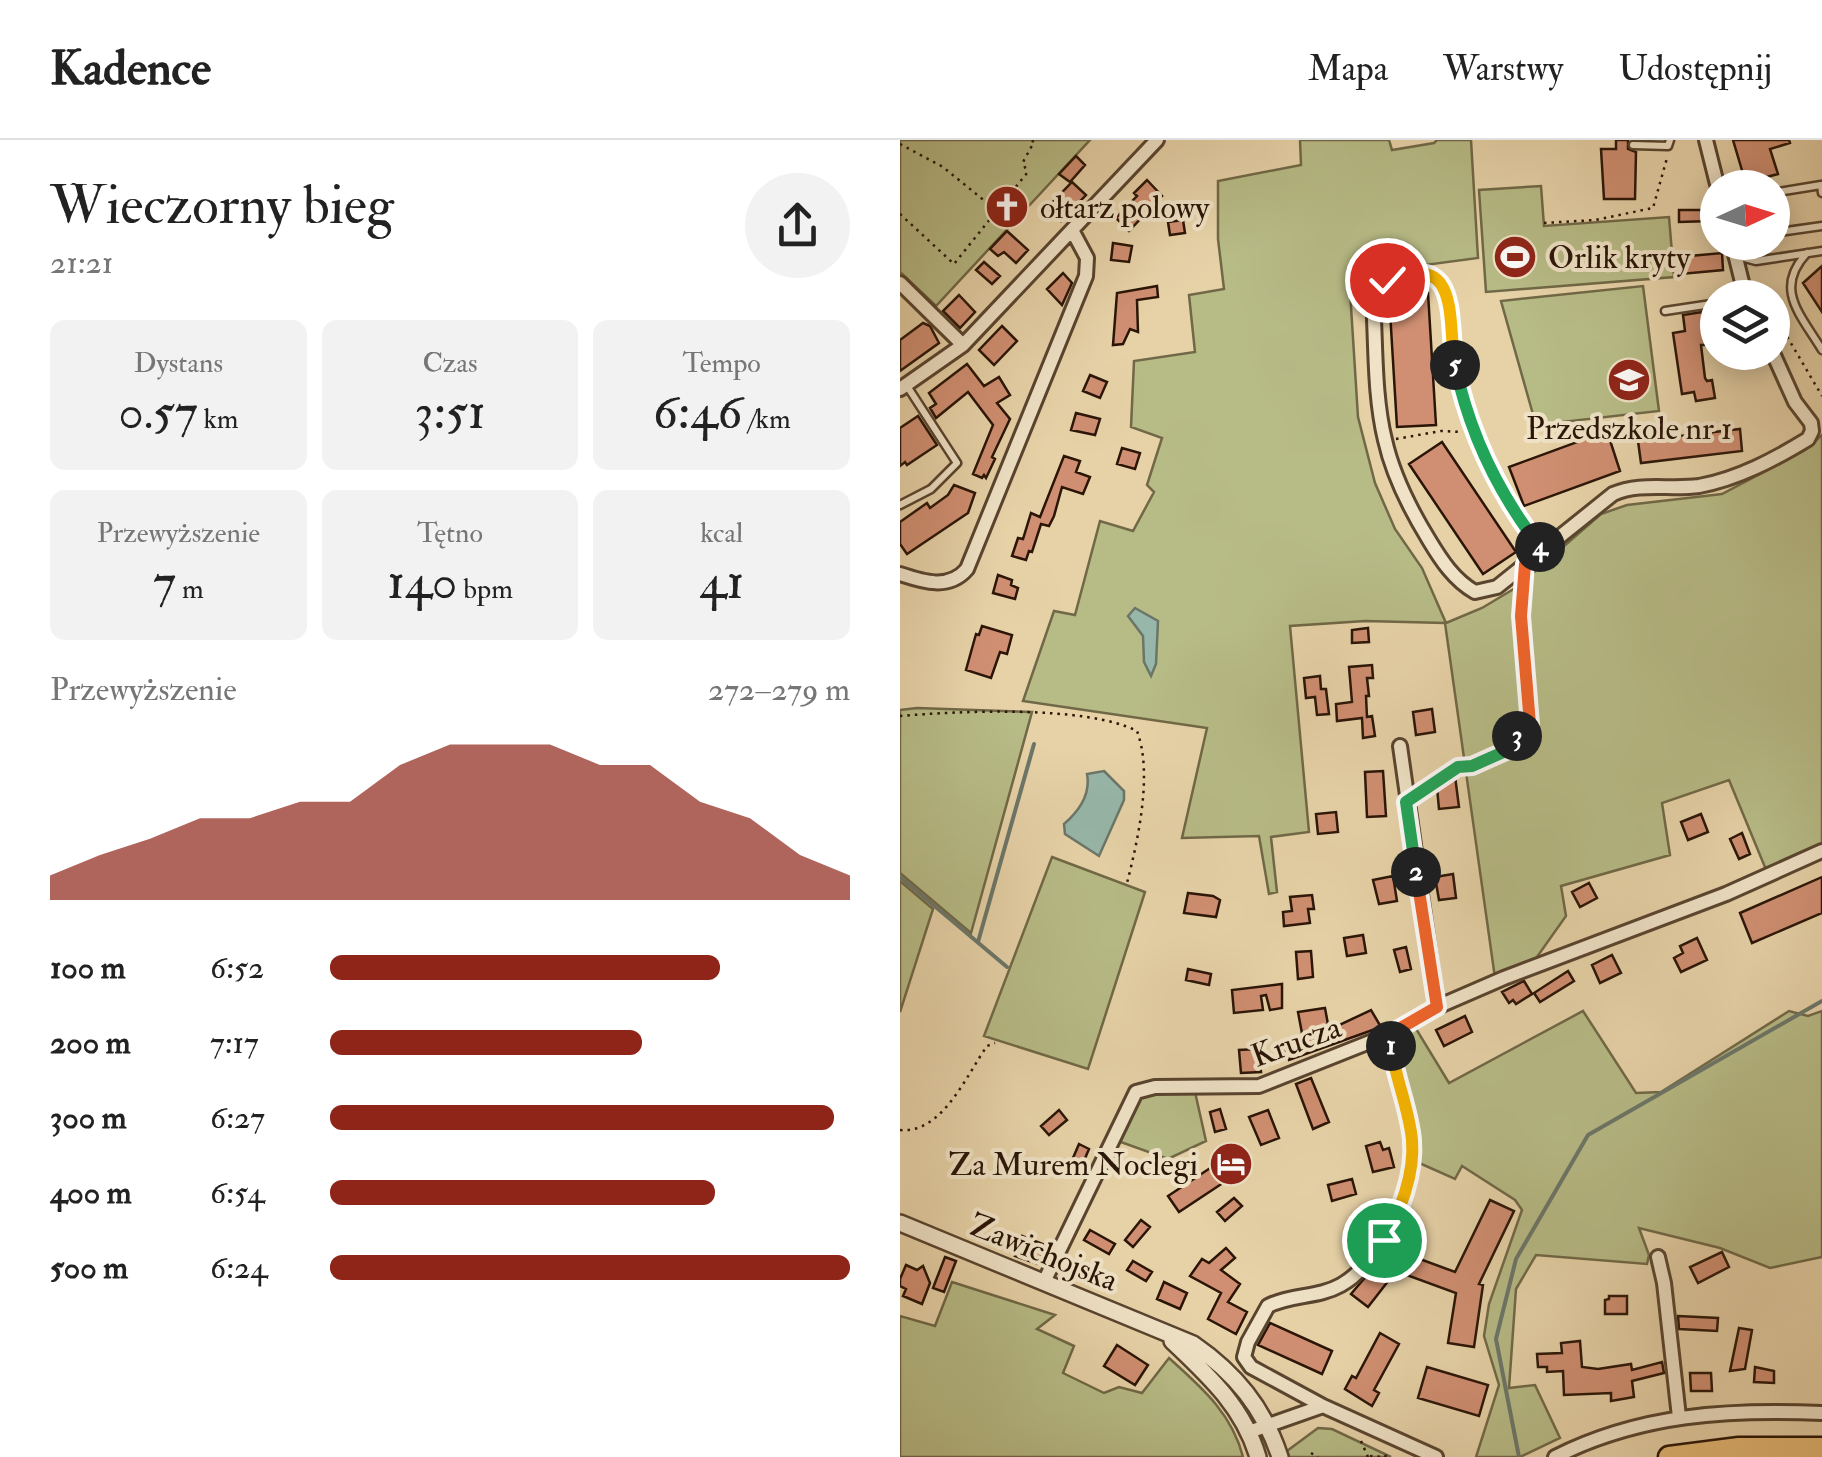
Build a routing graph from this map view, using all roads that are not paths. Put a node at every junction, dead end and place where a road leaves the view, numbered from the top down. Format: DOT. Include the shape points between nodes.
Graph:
graph roads {
  1 [pos="1156,140"];
  2 [pos="1706,140"];
  3 [pos="1669,143"];
  4 [pos="1633,145"];
  5 [pos="1714,170"];
  6 [pos="1790,191"];
  7 [pos="1822,193"];
  8 [pos="1822,226"];
  9 [pos="1072,230"];
  10 [pos="1790,230"];
  11 [pos="1822,251"];
  12 [pos="1807,253"];
  13 [pos="1790,256"];
  14 [pos="900,283"];
  15 [pos="1374,300"];
  16 [pos="1700,305"];
  17 [pos="1665,312"];
  18 [pos="963,345"];
  19 [pos="1822,350"];
  20 [pos="1781,370"];
  21 [pos="903,387"];
  22 [pos="900,504"];
  23 [pos="1541,548"];
  24 [pos="900,574"];
  25 [pos="1400,746"];
  26 [pos="1822,851"];
  27 [pos="1437,1007"];
  28 [pos="1390,1034"];
  29 [pos="900,1223"];
  30 [pos="1658,1257"];
  31 [pos="1044,1282"];
  32 [pos="1166,1334"];
  33 [pos="1324,1406"];
  34 [pos="1822,1413"];
  35 [pos="1678,1417"];
  36 [pos="1266,1424"];
  37 [pos="1250,1432"];
  38 [pos="1822,1448"];
  39 [pos="1258,1457"];
  40 [pos="1280,1457"];
  41 [pos="1436,1457"];
  42 [pos="1555,1457"];
  43 [pos="1669,1457"];
  1 -- 9 [label="street"];
  2 -- 5 [label="street"];
  3 -- 4 [label="lane"];
  6 -- 7 [label="lane" via="1821,185"];
  8 -- 10 [label="lane"];
  9 -- 18 [label="street"];
  9 -- 24 [label="street" via="1086,258 1086,276 964,574 944,583"];
  11 -- 12 [label="lane"];
  12 -- 13 [label="lane"];
  12 -- 19 [label="lane" via="1793,268 1789,294"];
  14 -- 18 [label="street"];
  15 -- 23 [label="lane" via="1381,284 1394,277 1424,275 1445,287 1460,387 1475,432 1510,504"];
  15 -- 23 [label="street" via="1384,440 1410,509 1460,584 1475,592 1497,587"];
  16 -- 17 [label="lane"];
  18 -- 21 [label="street"];
  20 -- 23 [label="street" via="1811,423 1808,438 1720,480 1625,488"];
  21 -- 22 [label="lane" via="957,463 931,489"];
  25 -- 27 [label="street"];
  26 -- 27 [label="street, Krucza"];
  27 -- 28 [label="street, Krucza"];
  28 -- 31 [label="street, Krucza" via="1259,1086 1136,1092"];
  28 -- 33 [label="street" via="1412,1143 1393,1224 1346,1282 1268,1306 1244,1352 1252,1367"];
  29 -- 31 [label="street, Zawichojska"];
  30 -- 35 [label="street"];
  31 -- 32 [label="street, Zawichojska"];
  32 -- 36 [label="street, Zawichojska" via="1222,1364"];
  32 -- 37 [label="street, Zawichojska" via="1224,1392"];
  33 -- 36 [label="street"];
  33 -- 41 [label="street"];
  34 -- 35 [label="street"];
  35 -- 42 [label="street"];
  36 -- 37 [label="street"];
  36 -- 40 [label="street, Zawichojska"];
  37 -- 39 [label="street, Zawichojska"];
  38 -- 43 [label="main road"];
}
